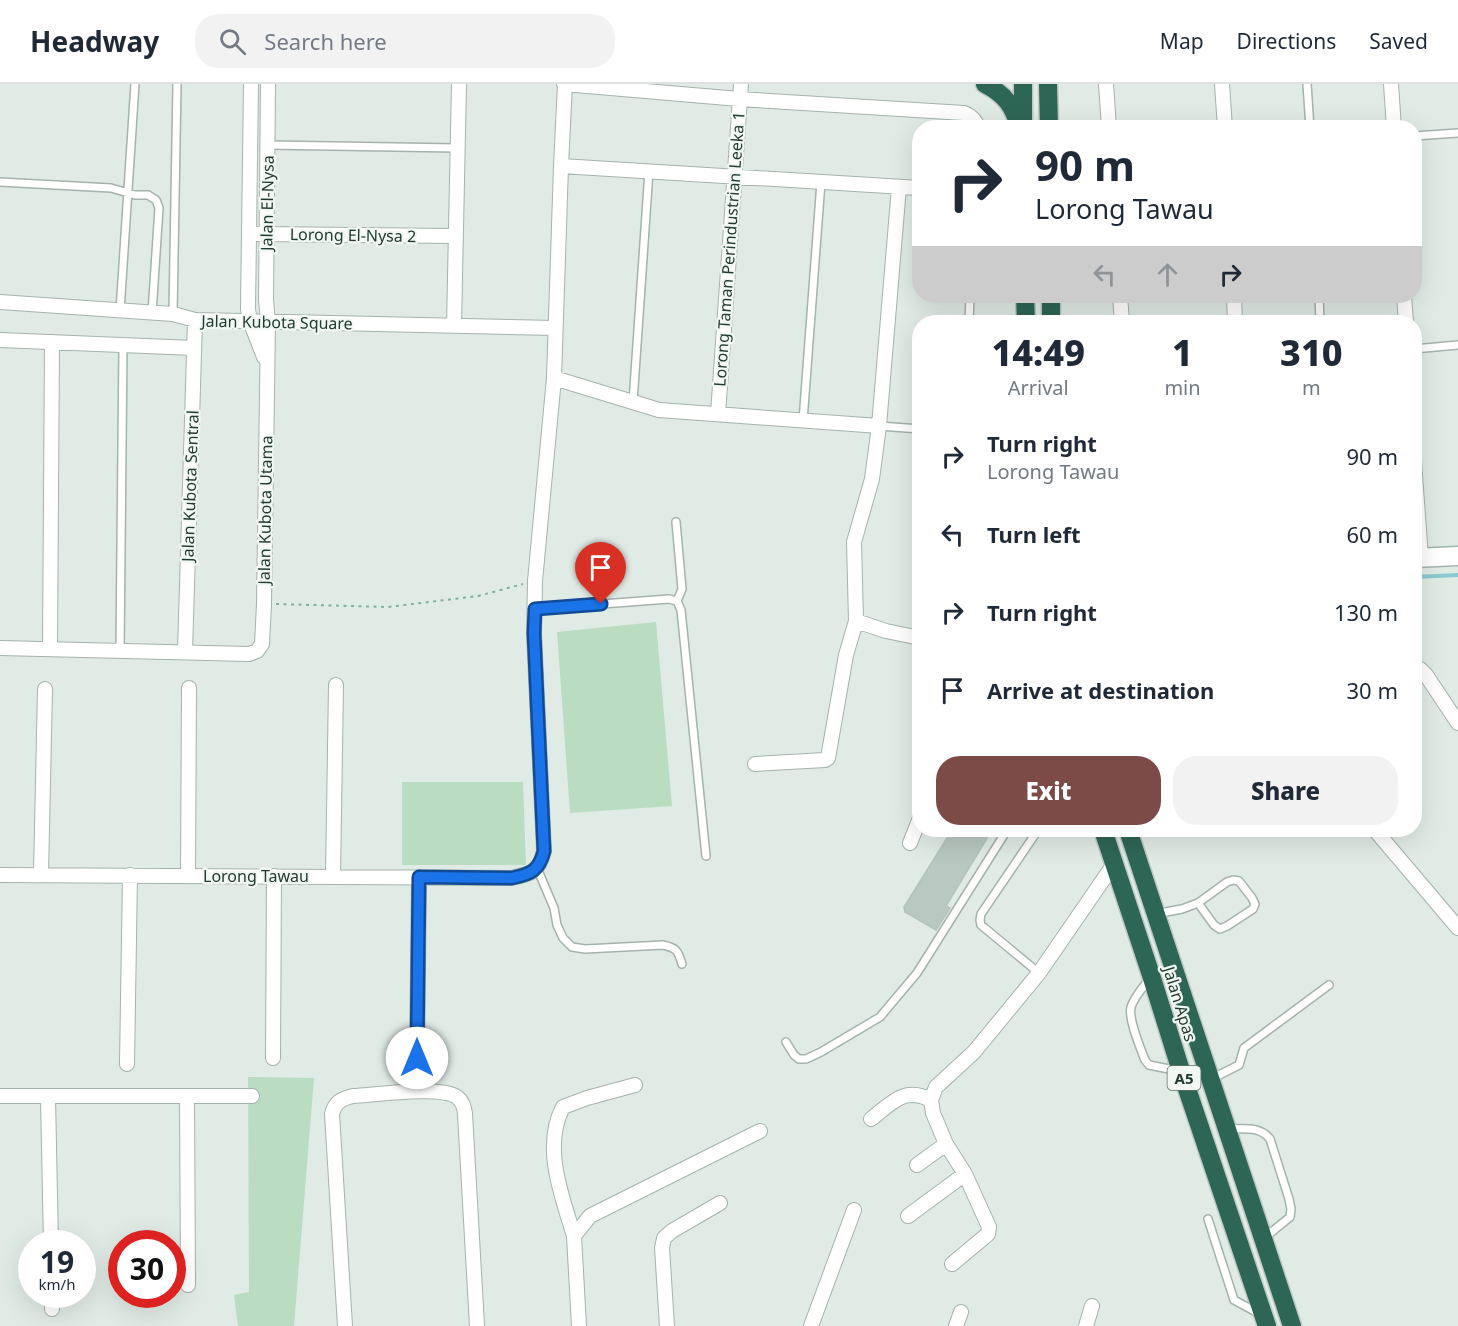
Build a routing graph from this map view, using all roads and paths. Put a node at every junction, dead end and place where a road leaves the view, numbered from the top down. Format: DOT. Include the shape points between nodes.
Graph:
graph roads {
  1 [pos="135,84"];
  2 [pos="177,84"];
  3 [pos="251,84"];
  4 [pos="268,84"];
  5 [pos="459,84"];
  6 [pos="565,84"];
  7 [pos="741,84"];
  8 [pos="985,84"];
  9 [pos="1023,84"];
  10 [pos="1048,84"];
  11 [pos="1106,84"];
  12 [pos="1222,84"];
  13 [pos="1307,84"];
  14 [pos="1391,84"];
  15 [pos="740,99"];
  16 [pos="975,120"];
  17 [pos="1018,120"];
  18 [pos="1022,120"];
  19 [pos="1049,120"];
  20 [pos="1108,120"];
  21 [pos="1224,120"];
  22 [pos="1309,120"];
  23 [pos="1393,120"];
  24 [pos="1458,133"];
  25 [pos="1422,135"];
  26 [pos="268,146"];
  27 [pos="458,148"];
  28 [pos="561,166"];
  29 [pos="649,171"];
  30 [pos="734,177"];
  31 [pos="0,182"];
  32 [pos="821,182"];
  33 [pos="899,187"];
  34 [pos="912,188"];
  35 [pos="128,193"];
  36 [pos="249,234"];
  37 [pos="266,234"];
  38 [pos="456,236"];
  39 [pos="0,303"];
  40 [pos="120,310"];
  41 [pos="152,313"];
  42 [pos="172,314"];
  43 [pos="195,320"];
  44 [pos="250,321"];
  45 [pos="268,322"];
  46 [pos="454,326"];
  47 [pos="555,328"];
  48 [pos="0,340"];
  49 [pos="52,342"];
  50 [pos="123,345"];
  51 [pos="1458,345"];
  52 [pos="194,348"];
  53 [pos="1422,348"];
  54 [pos="267,367"];
  55 [pos="554,378"];
  56 [pos="633,403"];
  57 [pos="718,414"];
  58 [pos="803,421"];
  59 [pos="879,426"];
  60 [pos="912,428"];
  61 [pos="676,522"];
  62 [pos="1458,555"];
  63 [pos="1422,558"];
  64 [pos="535,581"];
  65 [pos="677,601"];
  66 [pos="264,603"];
  67 [pos="535,609"];
  68 [pos="856,621"];
  69 [pos="912,636"];
  70 [pos="0,648"];
  71 [pos="50,649"];
  72 [pos="120,651"];
  73 [pos="185,652"];
  74 [pos="1422,671"];
  75 [pos="336,685"];
  76 [pos="189,688"];
  77 [pos="45,689"];
  78 [pos="1458,723"];
  79 [pos="755,764"];
  80 [pos="912,837"];
  81 [pos="1003,837"];
  82 [pos="1033,837"];
  83 [pos="1105,837"];
  84 [pos="1130,837"];
  85 [pos="1381,837"];
  86 [pos="910,843"];
  87 [pos="706,856"];
  88 [pos="1114,864"];
  89 [pos="537,868"];
  90 [pos="0,875"];
  91 [pos="41,875"];
  92 [pos="130,875"];
  93 [pos="188,876"];
  94 [pos="274,876"];
  95 [pos="333,876"];
  96 [pos="419,877"];
  97 [pos="1198,903"];
  98 [pos="1155,914"];
  99 [pos="1458,928"];
  100 [pos="681,964"];
  101 [pos="1039,973"];
  102 [pos="1152,975"];
  103 [pos="1329,985"];
  104 [pos="786,1042"];
  105 [pos="273,1058"];
  106 [pos="417,1058"];
  107 [pos="127,1064"];
  108 [pos="1181,1071"];
  109 [pos="1209,1079"];
  110 [pos="635,1085"];
  111 [pos="0,1096"];
  112 [pos="252,1096"];
  113 [pos="48,1097"];
  114 [pos="187,1097"];
  115 [pos="931,1100"];
  116 [pos="871,1119"];
  117 [pos="1227,1129"];
  118 [pos="760,1131"];
  119 [pos="946,1144"];
  120 [pos="917,1165"];
  121 [pos="964,1174"];
  122 [pos="720,1203"];
  123 [pos="854,1210"];
  124 [pos="908,1216"];
  125 [pos="1208,1219"];
  126 [pos="51,1230"];
  127 [pos="574,1236"];
  128 [pos="1264,1238"];
  129 [pos="952,1264"];
  130 [pos="188,1285"];
  131 [pos="1092,1306"];
  132 [pos="961,1312"];
  133 [pos="1265,1321"];
  134 [pos="345,1326"];
  135 [pos="477,1326"];
  136 [pos="579,1326"];
  137 [pos="667,1326"];
  138 [pos="811,1326"];
  139 [pos="956,1326"];
  140 [pos="1086,1326"];
  141 [pos="1292,1326"];
  1 -- 35 [label="lane"];
  2 -- 42 [label="lane"];
  3 -- 36 [label="street, Jalan El-Nysa"];
  4 -- 26 [label="street, Jalan El-Nysa"];
  5 -- 27 [label="street"];
  6 -- 15 [label="street"];
  6 -- 28 [label="street"];
  7 -- 15 [label="street, Lorong Taman Perindustrian Leeka 1"];
  8 -- 17 [label="highway" via="1005,98"];
  9 -- 18 [label="highway"];
  10 -- 19 [label="highway"];
  11 -- 20 [label="street"];
  12 -- 21 [label="street"];
  13 -- 22 [label="lane"];
  14 -- 23 [label="street"];
  15 -- 16 [label="street" via="964,113"];
  15 -- 30 [label="street, Lorong Taman Perindustrian Leeka 1"];
  24 -- 25 [label="lane"];
  26 -- 27 [label="lane"];
  26 -- 37 [label="street, Jalan El-Nysa"];
  27 -- 38 [label="street"];
  28 -- 29 [label="street"];
  28 -- 47 [label="street"];
  29 -- 30 [label="street"];
  29 -- 56 [label="lane"];
  30 -- 32 [label="street"];
  30 -- 57 [label="street, Lorong Taman Perindustrian Leeka 1"];
  31 -- 35 [label="lane"];
  32 -- 33 [label="street"];
  32 -- 58 [label="lane"];
  33 -- 34 [label="street"];
  33 -- 59 [label="street"];
  35 -- 40 [label="lane"];
  35 -- 41 [label="lane" via="153,196 159,208"];
  36 -- 37 [label="street, Lorong El-Nysa 2"];
  36 -- 44 [label="street, Jalan El-Nysa"];
  37 -- 38 [label="street, Lorong El-Nysa 2"];
  37 -- 45 [label="street, Jalan El-Nysa"];
  38 -- 46 [label="street"];
  39 -- 40 [label="street, Jalan Kubota Square"];
  40 -- 41 [label="street, Jalan Kubota Square"];
  41 -- 42 [label="street, Jalan Kubota Square"];
  42 -- 43 [label="street, Jalan Kubota Square"];
  43 -- 44 [label="street, Jalan Kubota Square"];
  43 -- 52 [label="street, Jalan Kubota Sentral"];
  44 -- 45 [label="street, Jalan Kubota Square"];
  44 -- 54 [label="street, Jalan Kubota Utama"];
  45 -- 46 [label="street, Jalan Kubota Square"];
  45 -- 54 [label="street, Jalan Kubota Utama"];
  46 -- 47 [label="street, Jalan Kubota Square"];
  47 -- 55 [label="street"];
  48 -- 49 [label="street"];
  49 -- 50 [label="street"];
  49 -- 71 [label="street"];
  50 -- 52 [label="street"];
  50 -- 72 [label="lane"];
  51 -- 53 [label="lane"];
  52 -- 73 [label="street, Jalan Kubota Sentral"];
  54 -- 66 [label="street, Jalan Kubota Utama"];
  55 -- 56 [label="street"];
  55 -- 64 [label="street"];
  56 -- 57 [label="street" via="659,410"];
  57 -- 58 [label="street"];
  58 -- 59 [label="street"];
  59 -- 60 [label="lane"];
  59 -- 68 [label="street" via="872,479 854,542"];
  61 -- 65 [label="lane" via="682,590"];
  62 -- 63 [label="street"];
  64 -- 66 [label="path" via="478,596 388,607"];
  64 -- 67 [label="street"];
  65 -- 67 [label="lane"];
  65 -- 87 [label="lane"];
  66 -- 73 [label="street, Jalan Kubota Utama" via="262,644 257,651"];
  67 -- 89 [label="street" via="544,851"];
  68 -- 69 [label="street"];
  68 -- 79 [label="street" via="828,758"];
  70 -- 71 [label="street"];
  71 -- 72 [label="street"];
  72 -- 73 [label="street"];
  74 -- 78 [label="street"];
  75 -- 95 [label="street"];
  76 -- 93 [label="street"];
  77 -- 91 [label="street"];
  80 -- 86 [label="street"];
  81 -- 104 [label="lane" via="917,973 880,1017 806,1059 794,1055"];
  82 -- 101 [label="lane" via="980,920 981,925"];
  83 -- 88 [label="highway, Jalan Apas / A5"];
  84 -- 98 [label="highway, Jalan Apas / A5"];
  85 -- 99 [label="street"];
  88 -- 101 [label="street"];
  88 -- 102 [label="highway, Jalan Apas / A5"];
  89 -- 96 [label="street, Lorong Tawau" via="512,878"];
  89 -- 100 [label="lane" via="557,925 572,947 663,945 679,953"];
  90 -- 91 [label="street, Lorong Tawau"];
  91 -- 92 [label="street, Lorong Tawau"];
  92 -- 93 [label="street, Lorong Tawau"];
  92 -- 107 [label="street"];
  93 -- 94 [label="street, Lorong Tawau"];
  94 -- 95 [label="street, Lorong Tawau"];
  94 -- 105 [label="street"];
  95 -- 96 [label="street, Lorong Tawau"];
  96 -- 106 [label="street"];
  97 -- 97 [label="lane" via="1220,929 1255,904 1239,881 1233,880"];
  97 -- 98 [label="lane"];
  98 -- 109 [label="highway, Jalan Apas / A5"];
  101 -- 115 [label="street" via="974,1052 936,1087"];
  102 -- 108 [label="highway, Jalan Apas / A5"];
  102 -- 108 [label="lane" via="1134,1000 1131,1017 1144,1060 1149,1065"];
  103 -- 109 [label="lane" via="1244,1048 1239,1065"];
  108 -- 133 [label="highway, Jalan Apas / A5"];
  109 -- 117 [label="highway, Jalan Apas / A5"];
  110 -- 127 [label="street" via="563,1107 557,1118 554,1161"];
  111 -- 113 [label="street"];
  112 -- 114 [label="street"];
  113 -- 114 [label="street"];
  113 -- 126 [label="street"];
  114 -- 130 [label="street"];
  115 -- 116 [label="street" via="903,1095"];
  115 -- 119 [label="street"];
  117 -- 128 [label="highway, Jalan Apas / A5"];
  117 -- 128 [label="lane" via="1257,1130 1269,1139 1291,1209 1290,1217"];
  118 -- 127 [label="street" via="590,1216"];
  119 -- 120 [label="street"];
  119 -- 121 [label="street"];
  121 -- 124 [label="street"];
  121 -- 129 [label="street" via="989,1227 988,1234"];
  122 -- 137 [label="street" via="664,1238"];
  123 -- 138 [label="street"];
  125 -- 133 [label="lane" via="1234,1300"];
  127 -- 136 [label="street"];
  128 -- 141 [label="highway, Jalan Apas / A5"];
  131 -- 140 [label="street"];
  132 -- 139 [label="street"];
  134 -- 135 [label="street" via="334,1107 353,1096 419,1091 448,1093 463,1103"];
}
